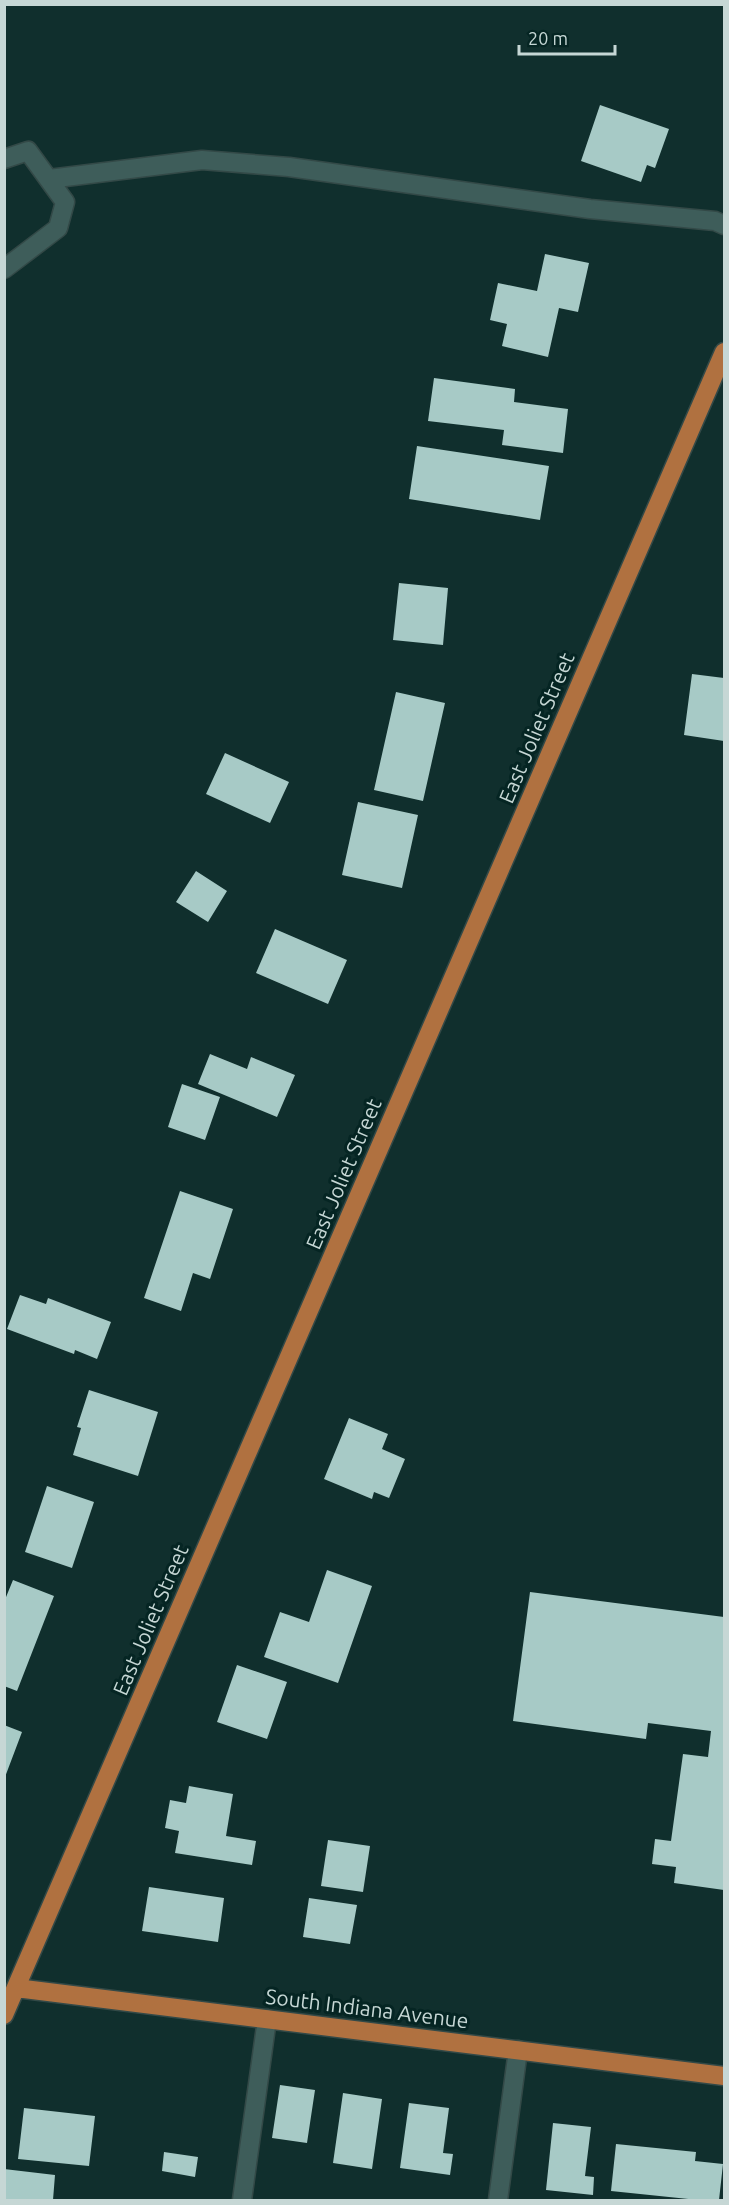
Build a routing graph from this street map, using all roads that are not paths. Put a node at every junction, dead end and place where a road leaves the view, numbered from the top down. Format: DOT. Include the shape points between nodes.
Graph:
graph roads {
  1 [pos="4,159"];
  2 [pos="48,180"];
  3 [pos="724,225"];
  4 [pos="4,269"];
  5 [pos="724,352"];
  6 [pos="10,1987"];
  7 [pos="4,2015"];
  8 [pos="267,2019"];
  9 [pos="518,2050"];
  10 [pos="724,2076"];
  11 [pos="242,2200"];
  12 [pos="498,2200"];
  1 -- 2 [label="street" via="28,151"];
  2 -- 3 [label="street" via="202,160 289,167"];
  2 -- 4 [label="street" via="65,202 58,228"];
  5 -- 6 [label="main road, East Joliet Street"];
  6 -- 7 [label="main road, East Joliet Street"];
  6 -- 8 [label="main road, South Indiana Avenue"];
  8 -- 9 [label="main road, South Indiana Avenue"];
  8 -- 11 [label="street"];
  9 -- 10 [label="main road, South Indiana Avenue"];
  9 -- 12 [label="street"];
}
